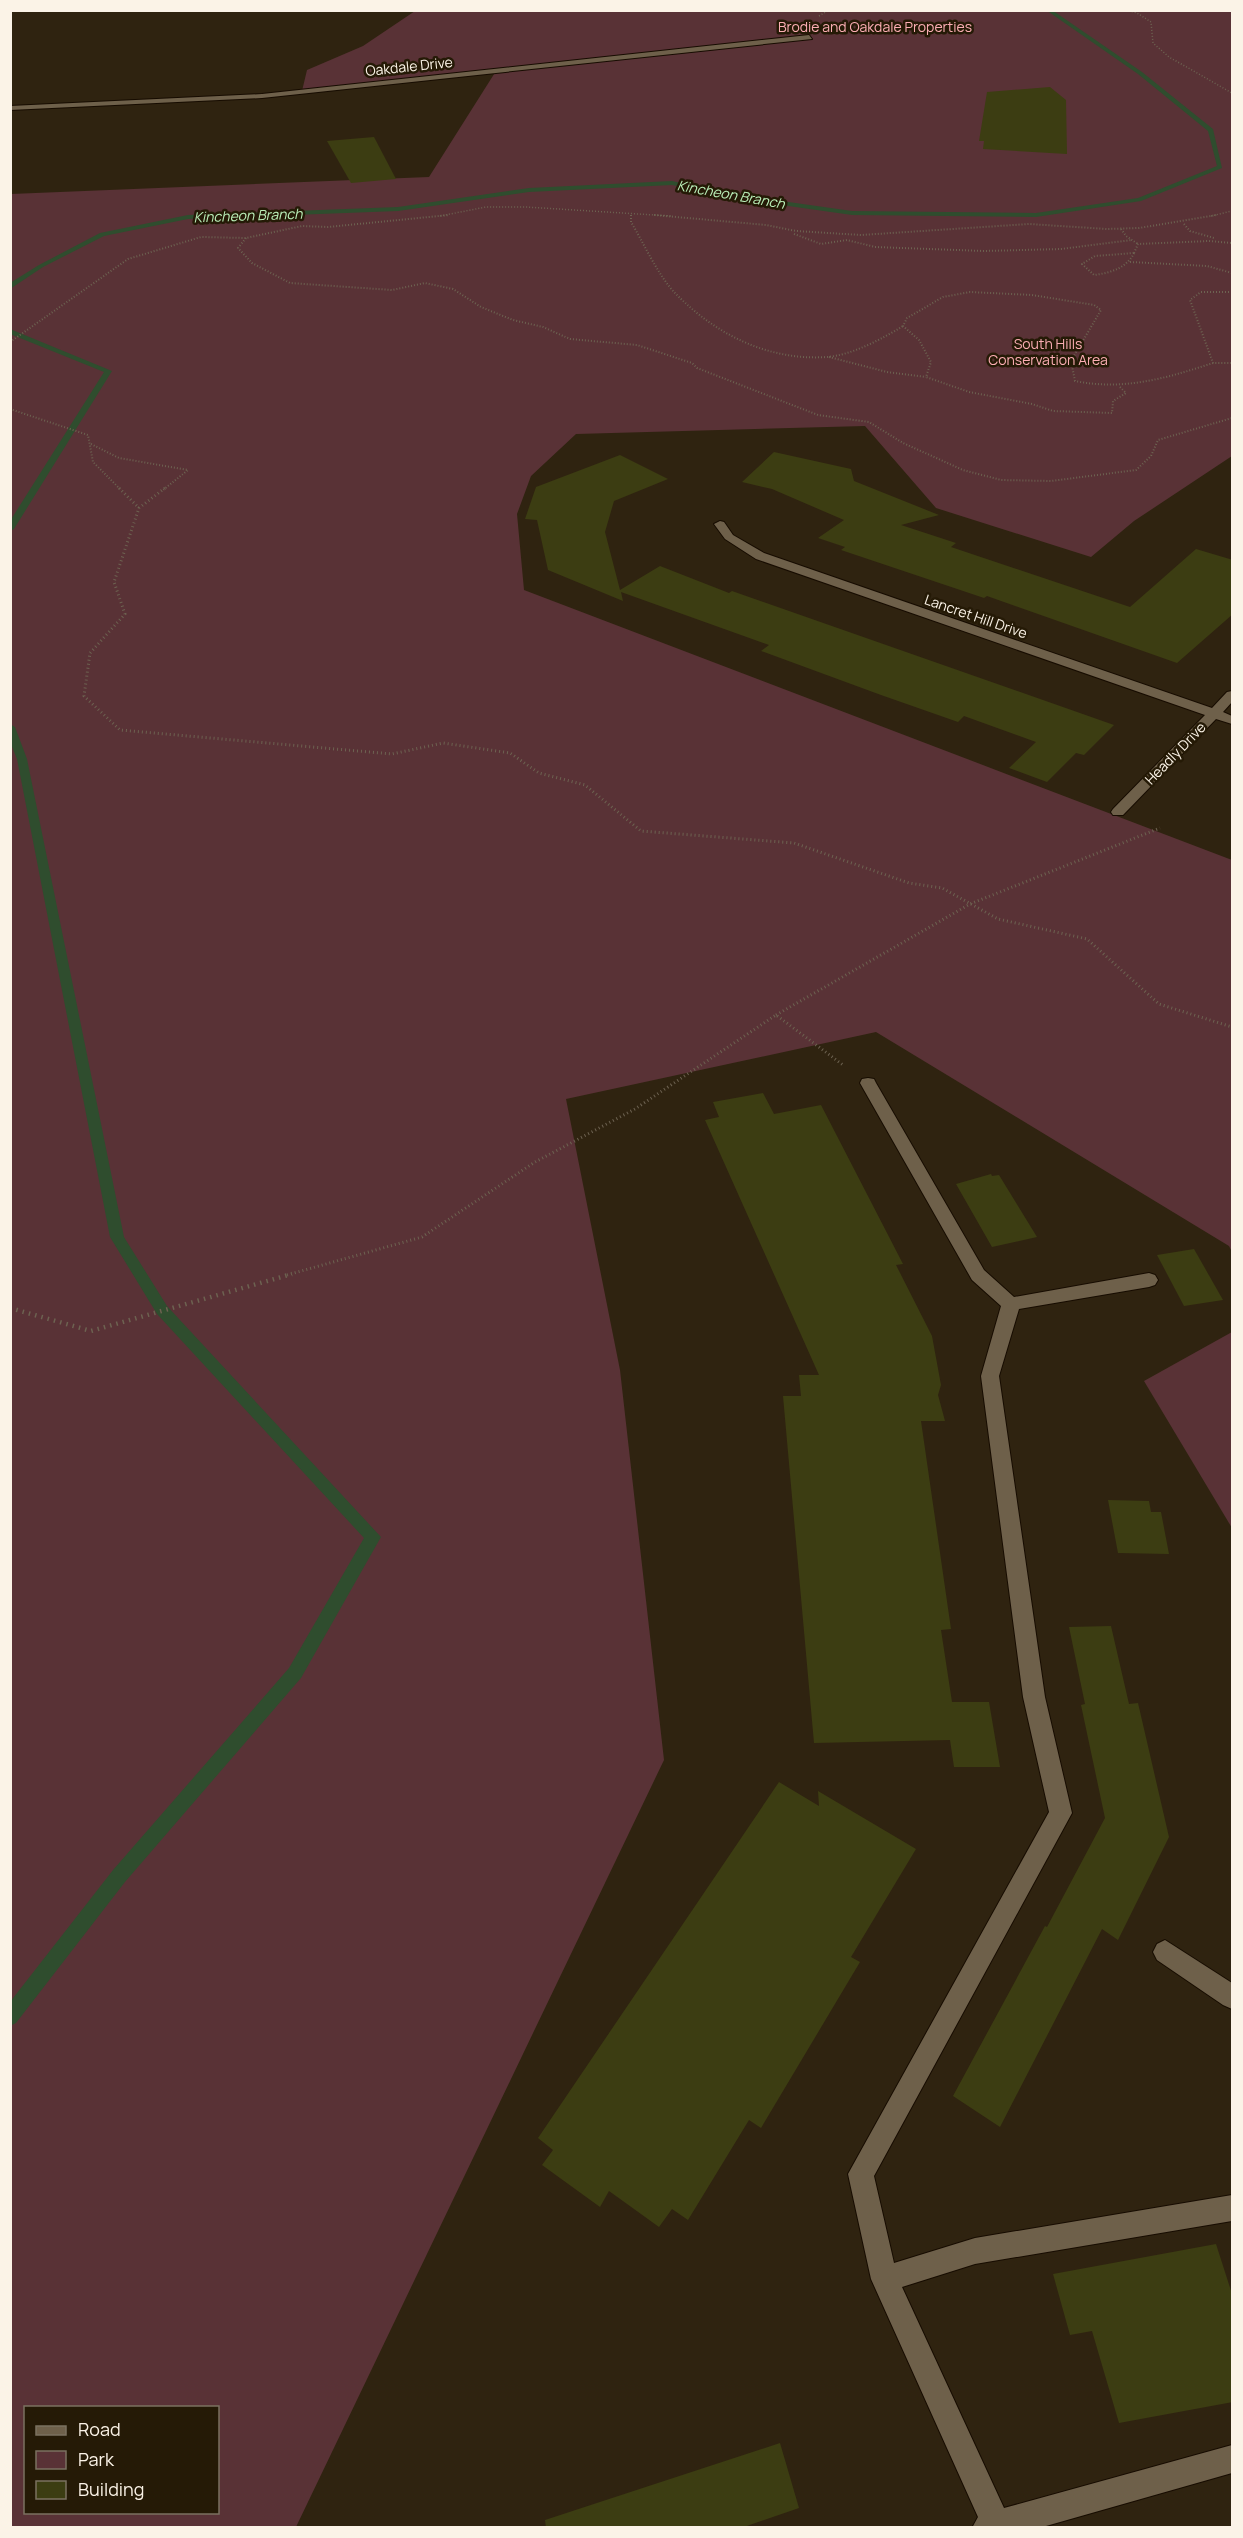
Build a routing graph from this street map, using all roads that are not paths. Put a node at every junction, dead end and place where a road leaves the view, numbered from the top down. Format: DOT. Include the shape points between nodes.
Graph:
graph roads {
  1 [pos="809,37"];
  2 [pos="10,108"];
  3 [pos="720,524"];
  4 [pos="1233,695"];
  5 [pos="1214,713"];
  6 [pos="1233,720"];
  7 [pos="1118,812"];
  8 [pos="868,1083"];
  9 [pos="1149,1280"];
  10 [pos="1011,1304"];
  11 [pos="1165,1952"];
  12 [pos="1233,1997"];
  13 [pos="1233,2208"];
  14 [pos="884,2279"];
  15 [pos="1233,2459"];
  16 [pos="991,2526"];
  1 -- 2 [label="street, Oakdale Drive" via="262,96"];
  3 -- 5 [label="street, Lancret Hill Drive" via="729,537 760,556"];
  4 -- 5 [label="street, Headly Drive"];
  5 -- 6 [label="street, Lancret Hill Drive"];
  5 -- 7 [label="street, Headly Drive"];
  8 -- 10 [label="street" via="978,1275"];
  9 -- 10 [label="street"];
  10 -- 14 [label="street" via="990,1376 1034,1697 1062,1813 861,2174"];
  11 -- 12 [label="street"];
  13 -- 14 [label="street" via="975,2252"];
  14 -- 16 [label="street"];
  15 -- 16 [label="street"];
}
